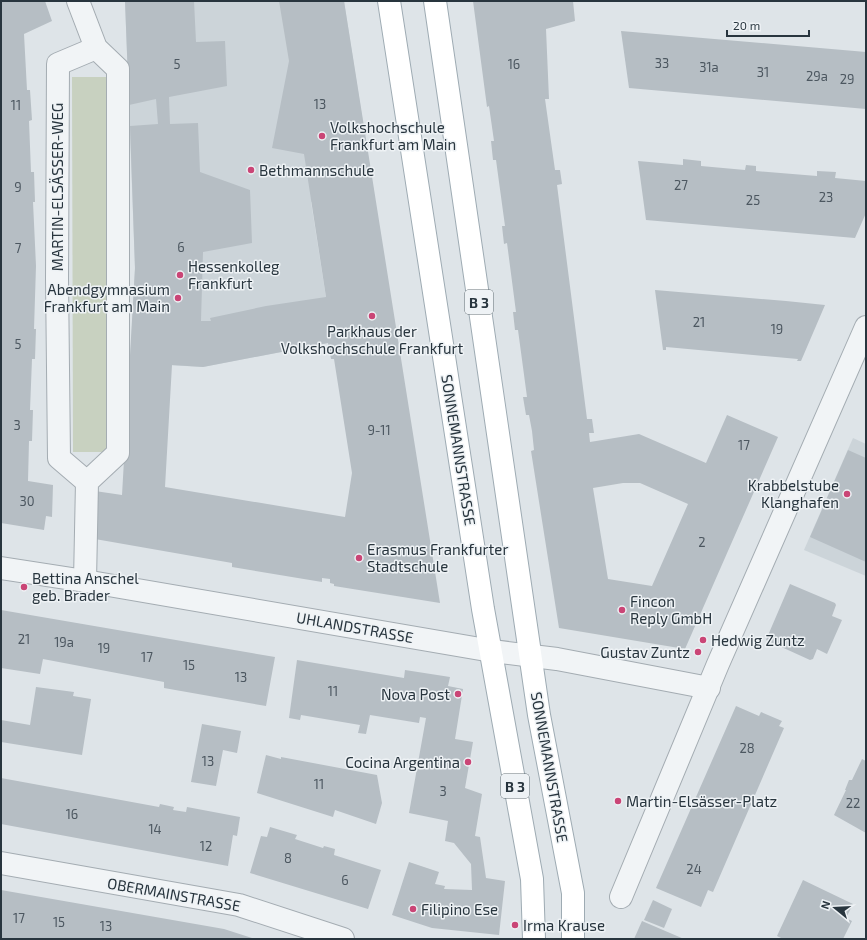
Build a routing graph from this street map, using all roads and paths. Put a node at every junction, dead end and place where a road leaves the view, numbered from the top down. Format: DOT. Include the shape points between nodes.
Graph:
graph roads {
  1 [pos="78,1"];
  2 [pos="389,1"];
  3 [pos="435,1"];
  4 [pos="96,48"];
  5 [pos="866,327"];
  6 [pos="87,482"];
  7 [pos="1,568"];
  8 [pos="85,581"];
  9 [pos="492,651"];
  10 [pos="531,656"];
  11 [pos="709,688"];
  12 [pos="1,863"];
  13 [pos="621,897"];
  14 [pos="535,930"];
  15 [pos="343,939"];
  16 [pos="572,939"];
  1 -- 4 [label="street"];
  2 -- 9 [label="main road, SONNEMANNSTRASSE / B 3" via="483,609"];
  3 -- 10 [label="main road, SONNEMANNSTRASSE / B 3"];
  4 -- 6 [label="street" via="118,69 118,453"];
  4 -- 6 [label="street, MARTIN-ELSÄSSER-WEG" via="58,64 59,458"];
  5 -- 11 [label="street"];
  6 -- 8 [label="street"];
  7 -- 8 [label="street, UHLANDSTRASSE"];
  8 -- 9 [label="street, UHLANDSTRASSE"];
  9 -- 10 [label="street, UHLANDSTRASSE"];
  9 -- 14 [label="main road, SONNEMANNSTRASSE / B 3" via="532,879"];
  10 -- 11 [label="street, UHLANDSTRASSE"];
  10 -- 16 [label="main road, SONNEMANNSTRASSE / B 3" via="572,892"];
  11 -- 13 [label="street"];
  12 -- 15 [label="street, OBERMAINSTRASSE" via="239,905"];
}
